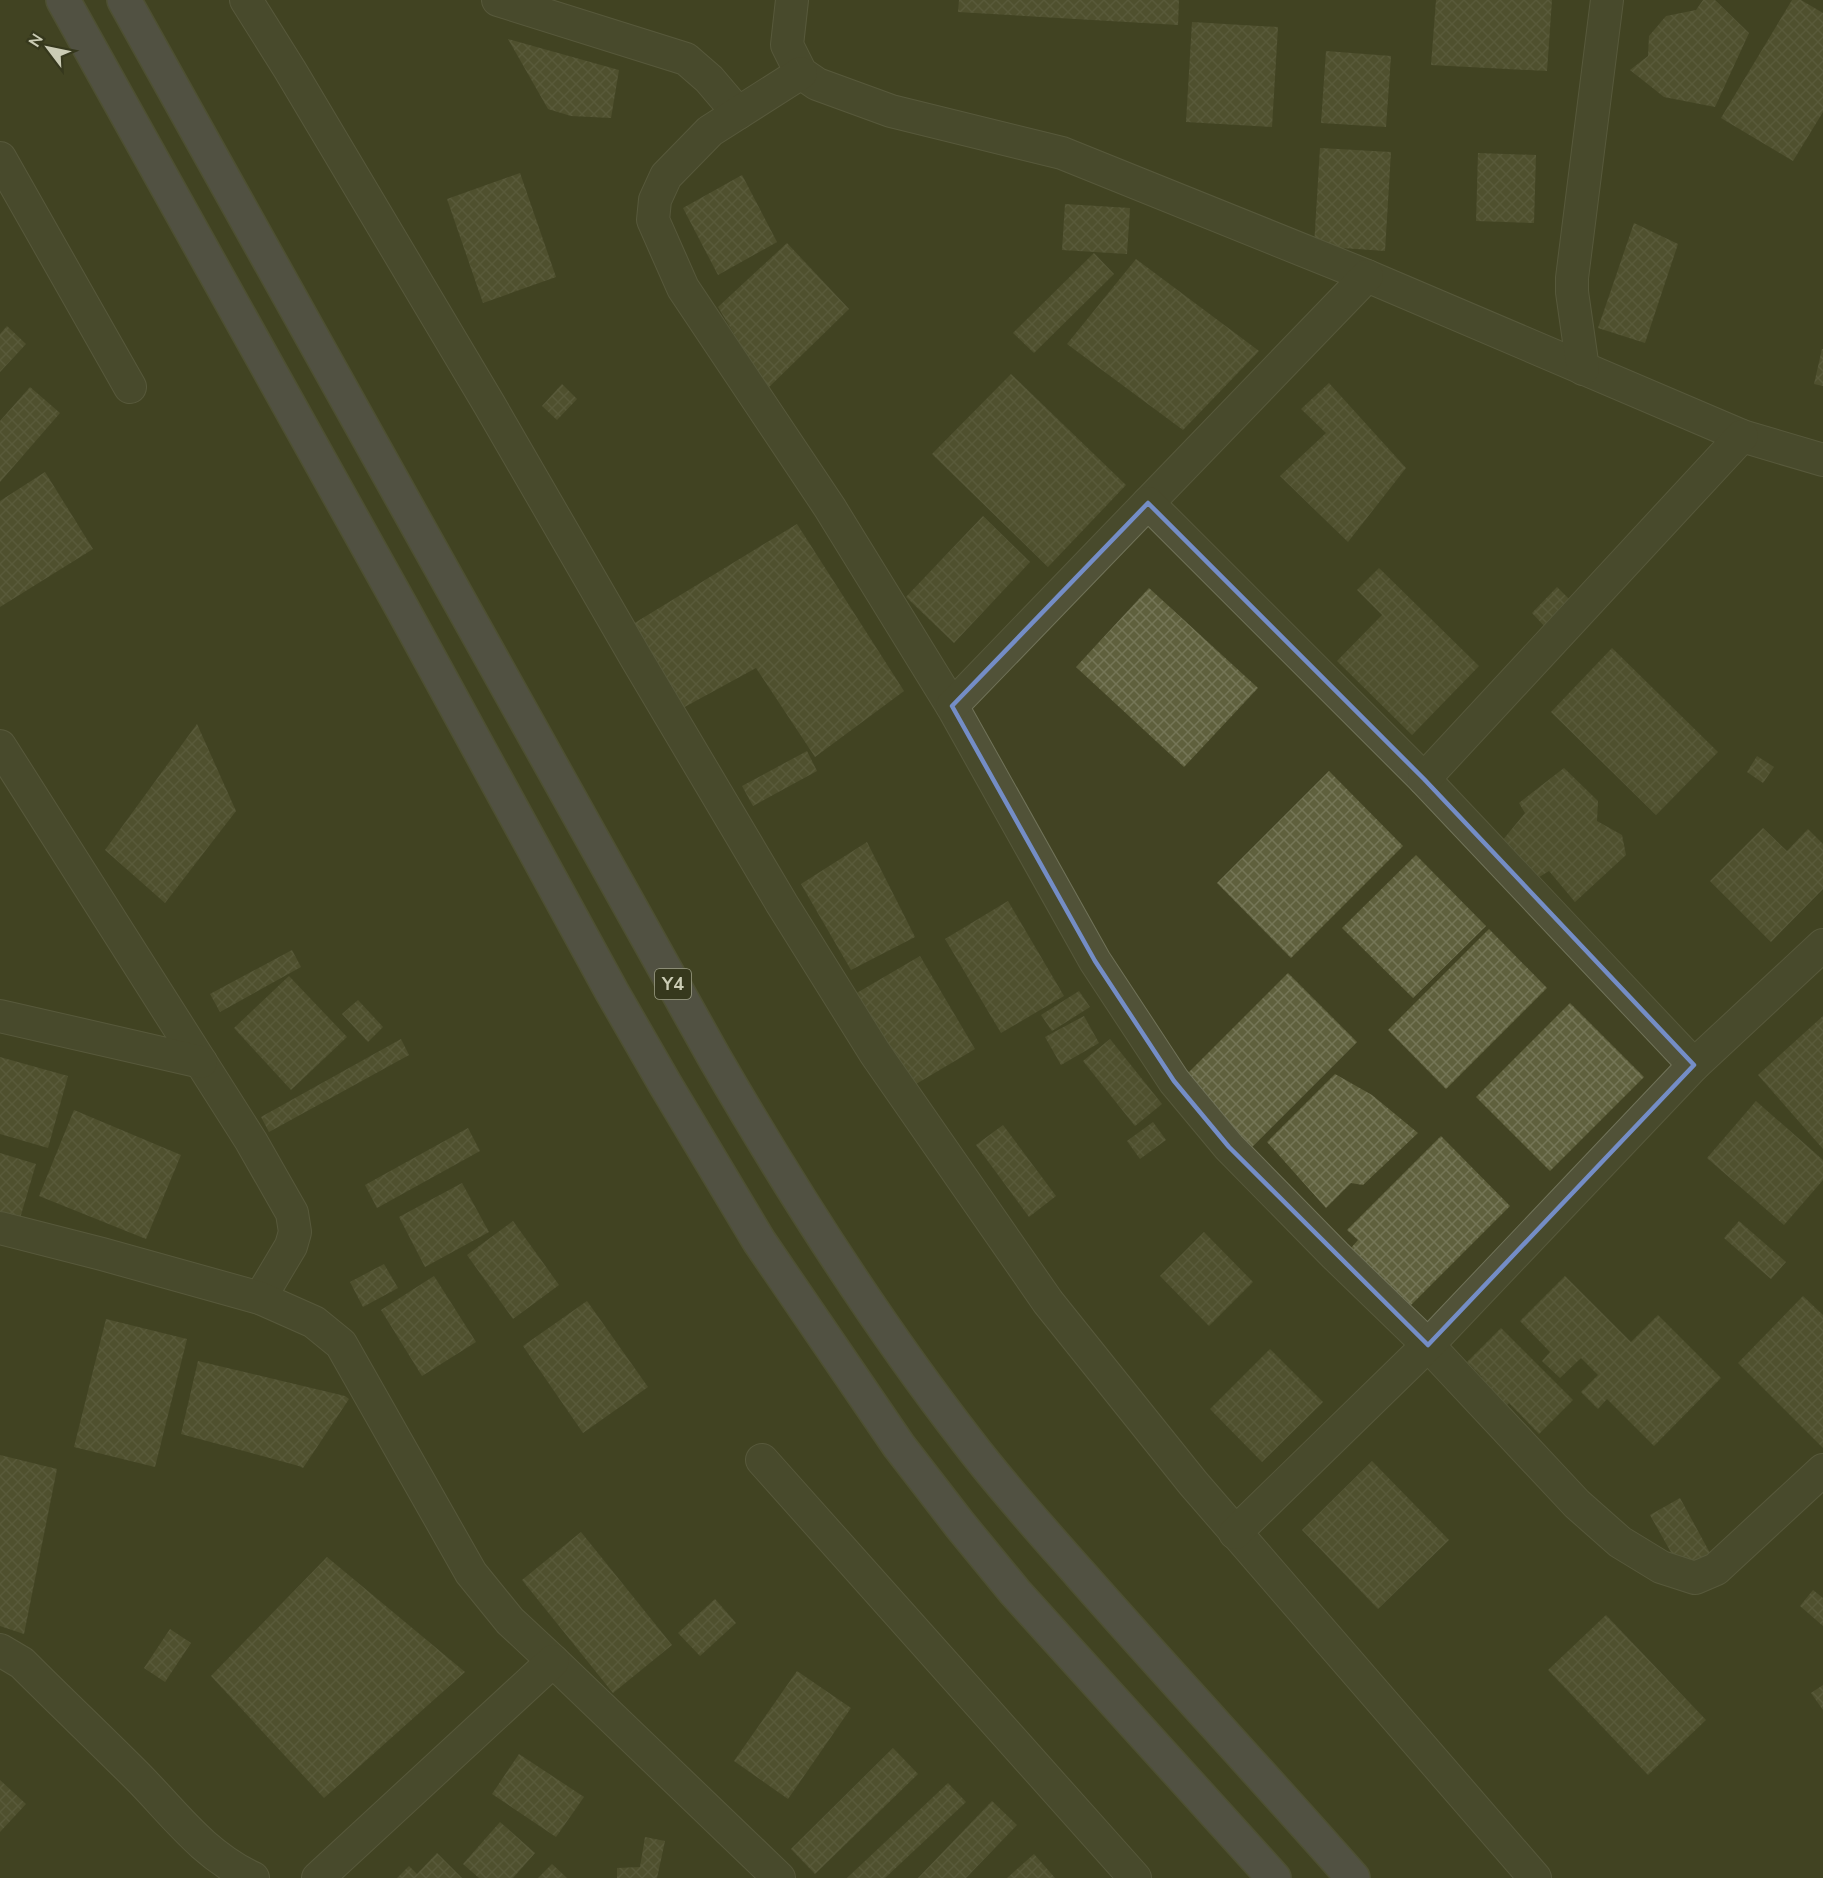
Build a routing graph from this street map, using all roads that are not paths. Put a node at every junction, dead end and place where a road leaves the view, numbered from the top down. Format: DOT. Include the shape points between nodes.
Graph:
graph roads {
  1 [pos="63,0"];
  2 [pos="124,0"];
  3 [pos="246,0"];
  4 [pos="498,0"];
  5 [pos="792,0"];
  6 [pos="1606,0"];
  7 [pos="801,73"];
  8 [pos="738,113"];
  9 [pos="0,158"];
  10 [pos="1367,276"];
  11 [pos="1583,369"];
  12 [pos="130,387"];
  13 [pos="1742,436"];
  14 [pos="1823,460"];
  15 [pos="1148,503"];
  16 [pos="951,706"];
  17 [pos="0,746"];
  18 [pos="1424,779"];
  19 [pos="1823,945"];
  20 [pos="0,1016"];
  21 [pos="201,1062"];
  22 [pos="1694,1065"];
  23 [pos="0,1228"];
  24 [pos="260,1298"];
  25 [pos="1428,1345"];
  26 [pos="762,1460"];
  27 [pos="1823,1470"];
  28 [pos="1235,1533"];
  29 [pos="0,1650"];
  30 [pos="553,1660"];
  31 [pos="253,1878"];
  32 [pos="318,1878"];
  33 [pos="779,1878"];
  34 [pos="1135,1878"];
  35 [pos="1274,1878"];
  36 [pos="1353,1878"];
  37 [pos="1534,1878"];
  1 -- 35 [label="highway" via="618,1003 759,1241 899,1446 960,1525"];
  2 -- 36 [label="highway, Y4" via="714,1057 803,1208 968,1443 1115,1614"];
  3 -- 28 [label="street" via="782,904 875,1053 1048,1302"];
  4 -- 8 [label="street" via="686,59"];
  5 -- 7 [label="street" via="787,45"];
  6 -- 11 [label="street" via="1572,278"];
  7 -- 8 [label="street"];
  7 -- 10 [label="street" via="818,84 891,111 1062,153"];
  8 -- 16 [label="street" via="710,131 666,176 655,200 653,220 683,288 830,508"];
  9 -- 12 [label="street"];
  10 -- 11 [label="street"];
  10 -- 15 [label="street"];
  11 -- 13 [label="street"];
  13 -- 14 [label="street"];
  13 -- 18 [label="street"];
  15 -- 16 [label="street"];
  15 -- 18 [label="street"];
  16 -- 25 [label="street" via="1095,961 1174,1081 1230,1147"];
  17 -- 21 [label="street"];
  18 -- 22 [label="street"];
  19 -- 22 [label="street"];
  20 -- 21 [label="street"];
  21 -- 24 [label="street" via="292,1213 295,1232 291,1246"];
  22 -- 25 [label="street"];
  23 -- 24 [label="street"];
  24 -- 30 [label="street" via="314,1322 340,1344 471,1573 510,1621"];
  25 -- 27 [label="street" via="1577,1504 1620,1542 1662,1567 1695,1578 1716,1569"];
  25 -- 28 [label="street"];
  26 -- 34 [label="street"];
  28 -- 37 [label="street"];
  29 -- 31 [label="street" via="22,1663 199,1843"];
  30 -- 32 [label="street"];
  30 -- 33 [label="street"];
}
